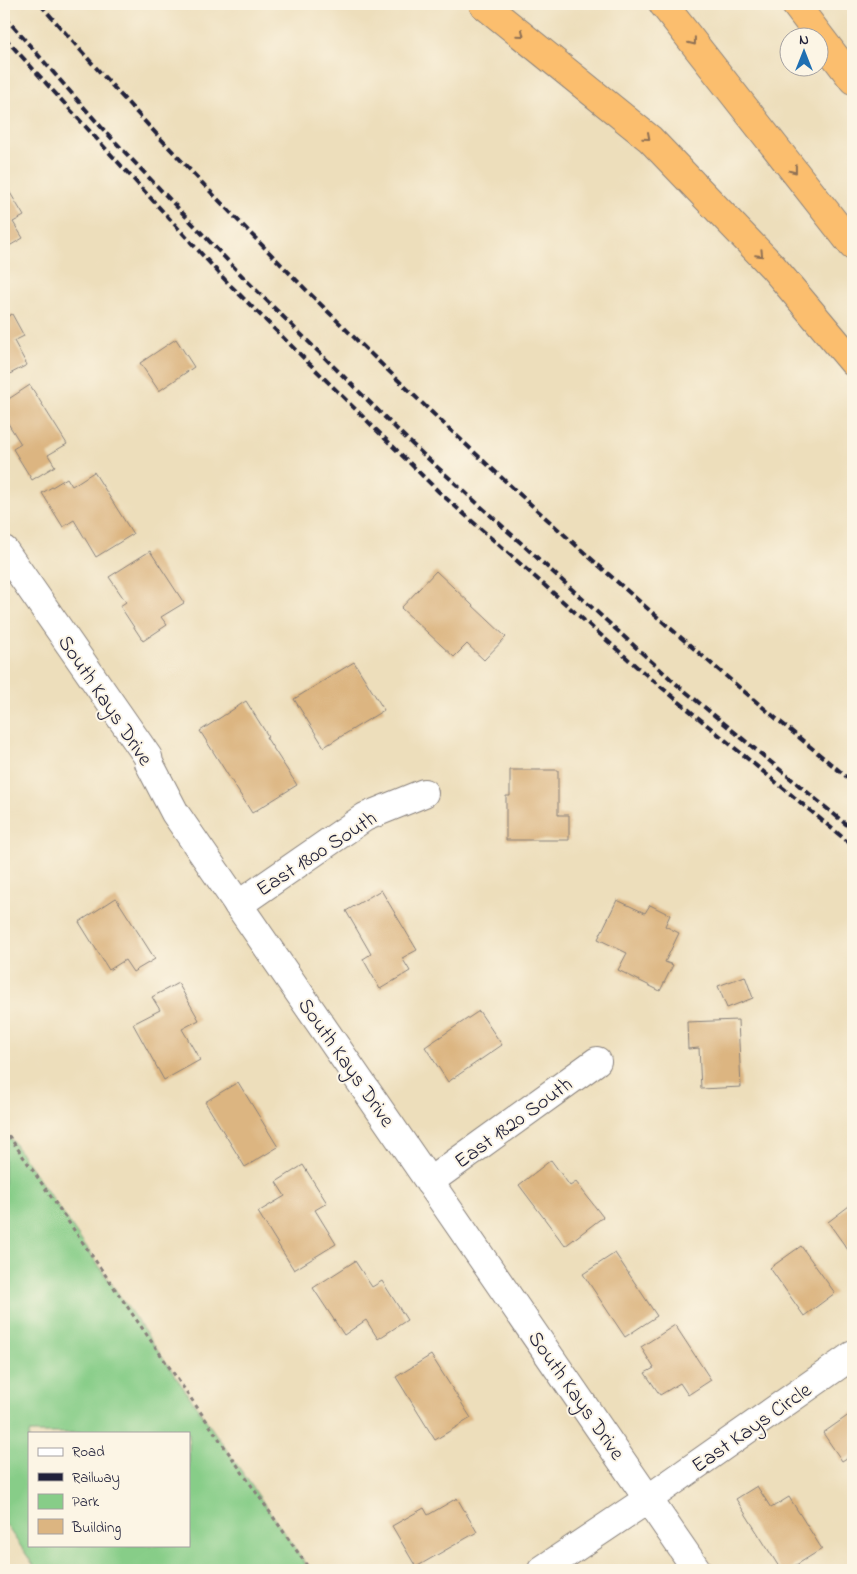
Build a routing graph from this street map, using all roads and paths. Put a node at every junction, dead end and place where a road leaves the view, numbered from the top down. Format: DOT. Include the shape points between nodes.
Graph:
graph roads {
  1 [pos="483,4"];
  2 [pos="663,4"];
  3 [pos="795,4"];
  4 [pos="853,80"];
  5 [pos="853,246"];
  6 [pos="853,362"];
  7 [pos="4,550"];
  8 [pos="424,793"];
  9 [pos="238,904"];
  10 [pos="597,1061"];
  11 [pos="4,1129"];
  12 [pos="429,1182"];
  13 [pos="853,1355"];
  14 [pos="648,1499"];
  15 [pos="310,1570"];
  16 [pos="542,1570"];
  17 [pos="697,1570"];
  1 -- 6 [label="highway, one-way" via="650,139 773,267"];
  2 -- 5 [label="highway, one-way"];
  3 -- 4 [label="highway"];
  7 -- 9 [label="street, South Kays Drive" via="148,757 175,813"];
  8 -- 9 [label="street, East 1800 South" via="365,817"];
  9 -- 12 [label="street, South Kays Drive"];
  10 -- 12 [label="street, East 1820 South"];
  11 -- 15 [label="path"];
  12 -- 14 [label="street, South Kays Drive"];
  13 -- 14 [label="street, East Kays Circle"];
  14 -- 16 [label="street, East Kays Circle"];
  14 -- 17 [label="street, South Kays Drive"];
}
